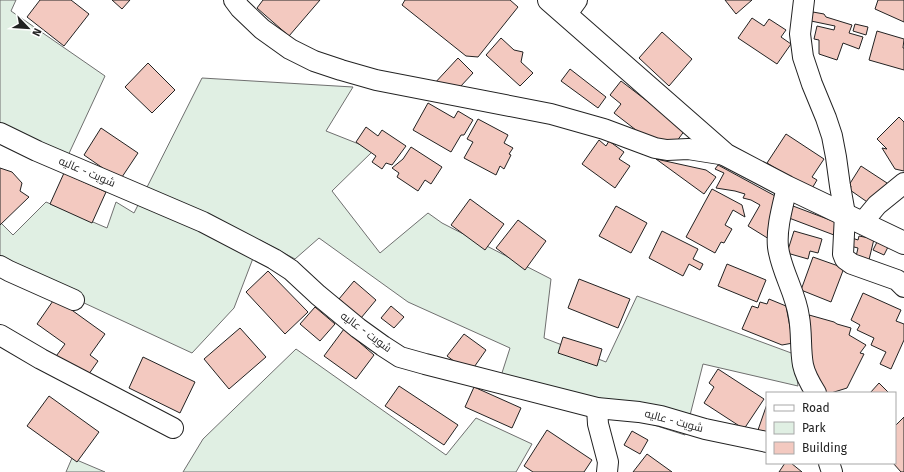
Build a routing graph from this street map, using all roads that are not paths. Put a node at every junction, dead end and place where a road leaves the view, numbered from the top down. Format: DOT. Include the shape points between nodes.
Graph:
graph roads {
  1 [pos="234,0"];
  2 [pos="550,0"];
  3 [pos="804,0"];
  4 [pos="572,7"];
  5 [pos="0,133"];
  6 [pos="726,155"];
  7 [pos="904,183"];
  8 [pos="787,187"];
  9 [pos="853,218"];
  10 [pos="904,243"];
  11 [pos="0,266"];
  12 [pos="904,287"];
  13 [pos="74,300"];
  14 [pos="0,335"];
  15 [pos="816,392"];
  16 [pos="597,408"];
  17 [pos="173,428"];
  18 [pos="766,442"];
  19 [pos="607,472"];
  1 -- 6 [label="street" via="262,29 290,48 341,70 376,80 551,114 604,129 654,148 688,149"];
  2 -- 4 [label="main road"];
  3 -- 9 [label="street" via="800,34 803,57 832,136 840,186"];
  4 -- 6 [label="main road"];
  5 -- 16 [label="street, شويت - عاليه" via="203,222 274,258 358,328 400,357"];
  6 -- 8 [label="main road"];
  7 -- 9 [label="street" via="877,205"];
  8 -- 9 [label="main road"];
  8 -- 15 [label="street" via="778,230 778,246 799,316 803,367"];
  9 -- 10 [label="main road"];
  9 -- 12 [label="street" via="843,254 845,259 852,264 897,280"];
  11 -- 13 [label="street"];
  14 -- 17 [label="street" via="40,359"];
  16 -- 18 [label="street, شويت - عاليه" via="661,416 705,430"];
  16 -- 19 [label="street" via="598,424 608,462"];
}
